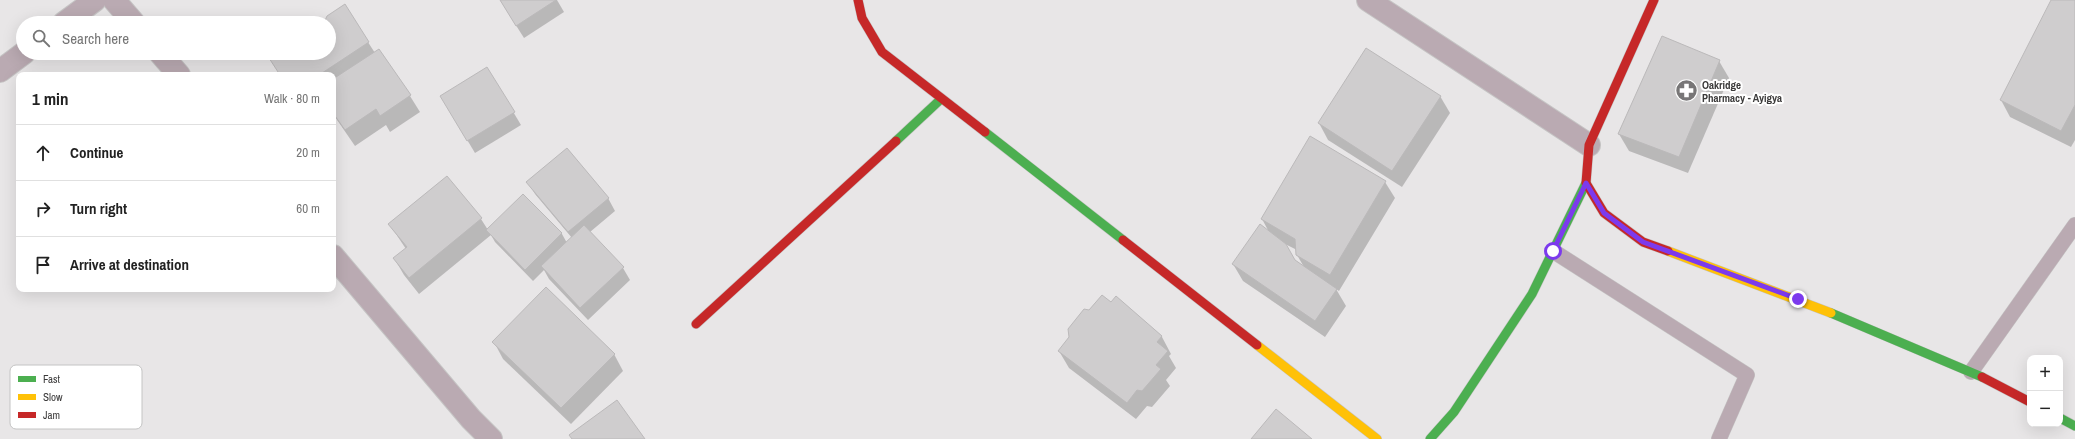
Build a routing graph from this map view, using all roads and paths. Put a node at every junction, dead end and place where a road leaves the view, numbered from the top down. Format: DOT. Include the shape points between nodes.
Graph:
graph roads {
  1 [pos="95,0"];
  2 [pos="114,0"];
  3 [pos="858,0"];
  4 [pos="1368,0"];
  5 [pos="1654,0"];
  6 [pos="73,16"];
  7 [pos="128,16"];
  8 [pos="16,59"];
  9 [pos="166,60"];
  10 [pos="0,71"];
  11 [pos="176,72"];
  12 [pos="941,99"];
  13 [pos="1589,145"];
  14 [pos="1586,183"];
  15 [pos="2075,225"];
  16 [pos="1553,251"];
  17 [pos="336,260"];
  18 [pos="696,324"];
  19 [pos="1971,372"];
  20 [pos="2027,400"];
  21 [pos="2063,420"];
  22 [pos="2075,426"];
  23 [pos="491,439"];
  24 [pos="1377,439"];
  25 [pos="1430,439"];
  26 [pos="1719,439"];
  1 -- 6 [label="street"];
  2 -- 7 [label="street"];
  3 -- 12 [label="street" via="862,18 882,52"];
  4 -- 13 [label="street"];
  5 -- 13 [label="street"];
  8 -- 10 [label="street"];
  9 -- 11 [label="street"];
  12 -- 18 [label="street"];
  12 -- 24 [label="street"];
  13 -- 14 [label="street"];
  14 -- 16 [label="street"];
  14 -- 19 [label="street" via="1604,213 1643,242 1798,299"];
  15 -- 19 [label="lane"];
  16 -- 25 [label="street" via="1532,294 1454,412"];
  16 -- 26 [label="lane" via="1747,375"];
  17 -- 23 [label="street"];
  19 -- 20 [label="street"];
  21 -- 22 [label="street"];
}
